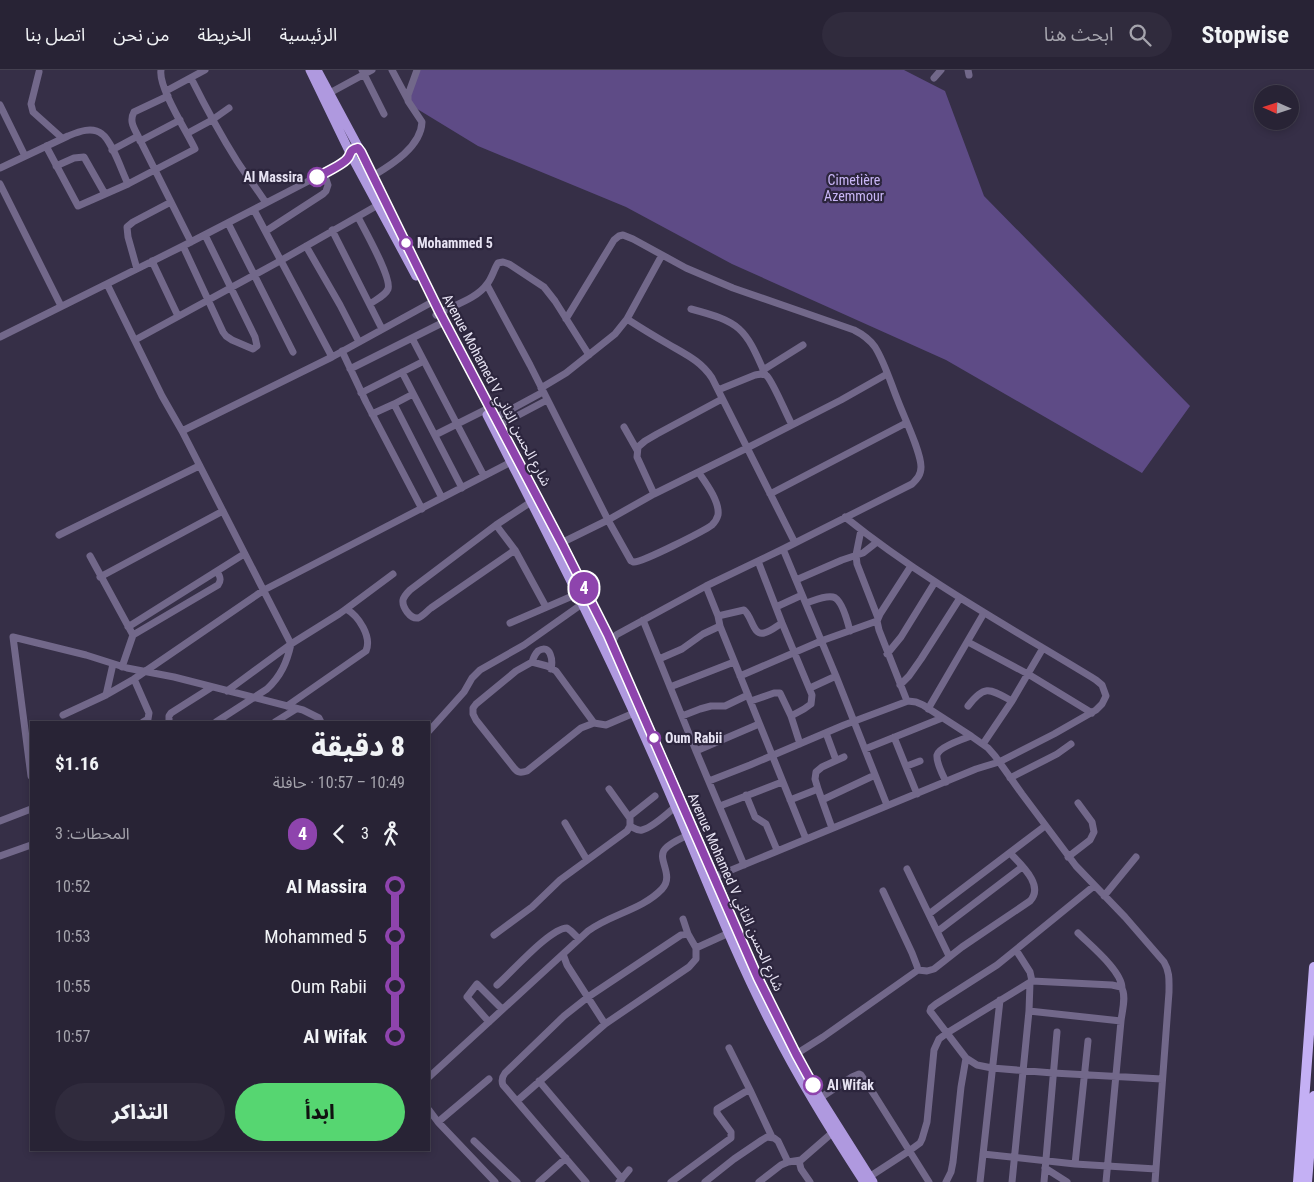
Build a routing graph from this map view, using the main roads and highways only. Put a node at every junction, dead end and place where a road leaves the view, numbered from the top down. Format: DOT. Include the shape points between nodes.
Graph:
graph roads {
  1 [pos="310,70"];
  2 [pos="317,70"];
  3 [pos="326,95"];
  4 [pos="355,155"];
  5 [pos="432,302"];
  6 [pos="438,314"];
  7 [pos="495,423"];
  8 [pos="557,545"];
  9 [pos="638,714"];
  10 [pos="711,878"];
  11 [pos="1314,967"];
  12 [pos="792,1057"];
  13 [pos="1314,1096"];
  14 [pos="867,1180"];
  15 [pos="1298,1182"];
  16 [pos="1308,1182"];
  1 -- 3 [label="main road, Avenue Mohamed V شارع الحسن الثاني"];
  2 -- 3 [label="main road, Avenue Mohamed V شارع الحسن الثاني"];
  3 -- 4 [label="main road, Avenue Mohamed V شارع الحسن الثاني"];
  4 -- 5 [label="main road, Avenue Mohamed V شارع الحسن الثاني" via="378,205"];
  4 -- 5 [label="main road, Avenue Mohamed V شارع الحسن الثاني" via="373,176"];
  5 -- 6 [label="main road, Avenue Mohamed V شارع الحسن الثاني"];
  6 -- 7 [label="main road, Avenue Mohamed V شارع الحسن الثاني"];
  6 -- 7 [label="main road, Avenue Mohamed V شارع الحسن الثاني" via="440,324"];
  7 -- 8 [label="main road, Avenue Mohamed V شارع الحسن الثاني"];
  7 -- 8 [label="main road, Avenue Mohamed V شارع الحسن الثاني" via="531,502"];
  8 -- 9 [label="main road, Avenue Mohamed V شارع الحسن الثاني" via="577,594"];
  8 -- 9 [label="main road, Avenue Mohamed V شارع الحسن الثاني" via="612,638"];
  9 -- 10 [label="main road, Avenue Mohamed V شارع الحسن الثاني"];
  9 -- 10 [label="main road, Avenue Mohamed V شارع الحسن الثاني" via="688,836"];
  10 -- 12 [label="main road, Avenue Mohamed V شارع الحسن الثاني"];
  10 -- 12 [label="main road, Avenue Mohamed V شارع الحسن الثاني" via="729,933 756,994"];
  11 -- 15 [label="highway"];
  12 -- 14 [label="main road, Avenue Mohamed V شارع الحسن الثاني" via="820,1098"];
  12 -- 14 [label="main road, Avenue Mohamed V شارع الحسن الثاني" via="832,1134"];
  13 -- 16 [label="highway"];
}
